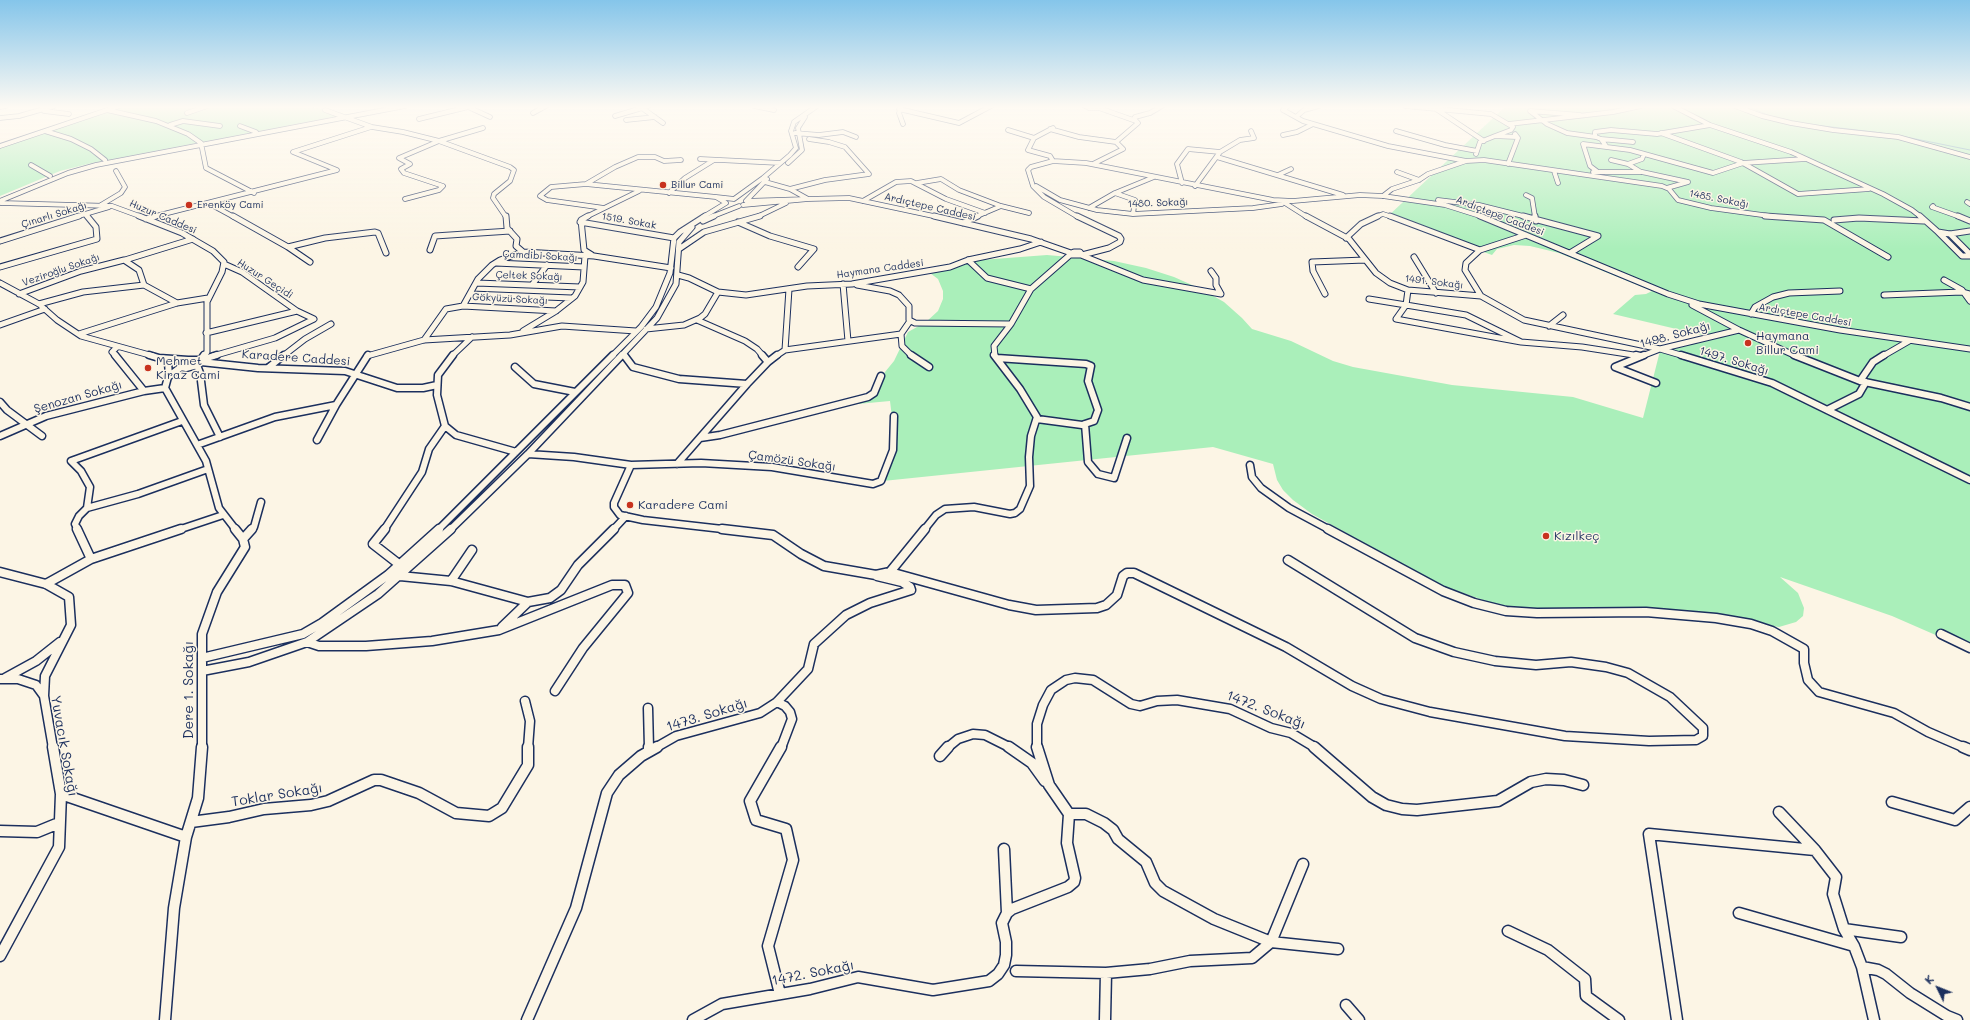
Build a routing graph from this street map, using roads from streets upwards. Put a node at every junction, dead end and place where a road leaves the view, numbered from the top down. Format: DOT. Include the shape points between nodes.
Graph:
graph roads {
  1 [pos="96,154"];
  2 [pos="144,154"];
  3 [pos="155,154"];
  4 [pos="204,154"];
  5 [pos="297,154"];
  6 [pos="411,154"];
  7 [pos="472,154"];
  8 [pos="790,154"];
  9 [pos="798,154"];
  10 [pos="851,154"];
  11 [pos="1040,154"];
  12 [pos="1115,154"];
  13 [pos="1184,154"];
  14 [pos="1219,154"];
  15 [pos="1428,154"];
  16 [pos="1476,154"];
  17 [pos="1511,154"];
  18 [pos="1586,154"];
  19 [pos="1644,154"];
  20 [pos="1717,154"];
  21 [pos="1794,154"];
  22 [pos="1955,154"];
  23 [pos="1216,157"];
  24 [pos="700,158"];
  25 [pos="1970,158"];
  26 [pos="1805,159"];
  27 [pos="105,160"];
  28 [pos="681,160"];
  29 [pos="714,160"];
  30 [pos="1474,160"];
  31 [pos="1611,160"];
  32 [pos="1053,161"];
  33 [pos="1466,161"];
  34 [pos="780,163"];
  35 [pos="1743,163"];
  36 [pos="1093,164"];
  37 [pos="1508,164"];
  38 [pos="1628,164"];
  39 [pos="31,165"];
  40 [pos="1291,169"];
  41 [pos="1554,171"];
  42 [pos="116,172"];
  43 [pos="1397,172"];
  44 [pos="1598,172"];
  45 [pos="1642,172"];
  46 [pos="1576,174"];
  47 [pos="1278,175"];
  48 [pos="50,176"];
  49 [pos="1154,177"];
  50 [pos="1419,180"];
  51 [pos="765,182"];
  52 [pos="917,183"];
  53 [pos="1182,183"];
  54 [pos="1558,183"];
  55 [pos="586,184"];
  56 [pos="1033,186"];
  57 [pos="1195,186"];
  58 [pos="1667,188"];
  59 [pos="790,189"];
  60 [pos="1872,189"];
  61 [pos="639,191"];
  62 [pos="254,193"];
  63 [pos="668,193"];
  64 [pos="1116,193"];
  65 [pos="1526,195"];
  66 [pos="1346,196"];
  67 [pos="1383,196"];
  68 [pos="0,197"];
  69 [pos="716,197"];
  70 [pos="405,199"];
  71 [pos="734,199"];
  72 [pos="808,199"];
  73 [pos="1406,199"];
  74 [pos="790,201"];
  75 [pos="863,201"];
  76 [pos="0,202"];
  77 [pos="1285,202"];
  78 [pos="726,203"];
  79 [pos="210,204"];
  80 [pos="743,204"];
  81 [pos="101,205"];
  82 [pos="112,206"];
  83 [pos="1001,206"];
  84 [pos="1933,206"];
  85 [pos="604,208"];
  86 [pos="1089,208"];
  87 [pos="985,212"];
  88 [pos="1030,213"];
  89 [pos="1133,214"];
  90 [pos="86,215"];
  91 [pos="146,219"];
  92 [pos="1834,220"];
  93 [pos="1536,221"];
  94 [pos="1924,221"];
  95 [pos="1970,221"];
  96 [pos="580,222"];
  97 [pos="738,222"];
  98 [pos="962,223"];
  99 [pos="510,231"];
  100 [pos="1970,231"];
  101 [pos="1938,232"];
  102 [pos="1950,234"];
  103 [pos="1526,235"];
  104 [pos="674,238"];
  105 [pos="1346,238"];
  106 [pos="193,239"];
  107 [pos="0,240"];
  108 [pos="1041,242"];
  109 [pos="1047,244"];
  110 [pos="288,247"];
  111 [pos="679,249"];
  112 [pos="430,250"];
  113 [pos="1480,250"];
  114 [pos="522,252"];
  115 [pos="386,253"];
  116 [pos="1071,254"];
  117 [pos="1080,254"];
  118 [pos="1570,254"];
  119 [pos="1970,255"];
  120 [pos="585,256"];
  121 [pos="594,256"];
  122 [pos="1414,257"];
  123 [pos="1888,257"];
  124 [pos="125,260"];
  125 [pos="968,260"];
  126 [pos="1365,260"];
  127 [pos="310,262"];
  128 [pos="496,263"];
  129 [pos="224,264"];
  130 [pos="547,265"];
  131 [pos="0,267"];
  132 [pos="584,267"];
  133 [pos="798,267"];
  134 [pos="671,268"];
  135 [pos="1056,268"];
  136 [pos="1212,271"];
  137 [pos="678,275"];
  138 [pos="1944,280"];
  139 [pos="0,283"];
  140 [pos="477,283"];
  141 [pos="843,284"];
  142 [pos="852,284"];
  143 [pos="144,285"];
  144 [pos="532,285"];
  145 [pos="580,287"];
  146 [pos="789,289"];
  147 [pos="1031,289"];
  148 [pos="1408,290"];
  149 [pos="1840,291"];
  150 [pos="718,292"];
  151 [pos="1962,292"];
  152 [pos="1436,293"];
  153 [pos="19,294"];
  154 [pos="470,294"];
  155 [pos="1325,294"];
  156 [pos="1970,294"];
  157 [pos="1884,295"];
  158 [pos="1481,296"];
  159 [pos="208,298"];
  160 [pos="571,298"];
  161 [pos="1369,299"];
  162 [pos="1682,299"];
  163 [pos="1970,301"];
  164 [pos="177,303"];
  165 [pos="39,304"];
  166 [pos="1406,305"];
  167 [pos="463,306"];
  168 [pos="45,309"];
  169 [pos="297,311"];
  170 [pos="556,311"];
  171 [pos="1751,314"];
  172 [pos="1563,315"];
  173 [pos="697,320"];
  174 [pos="910,322"];
  175 [pos="331,324"];
  176 [pos="1011,324"];
  177 [pos="0,325"];
  178 [pos="1549,326"];
  179 [pos="646,329"];
  180 [pos="1739,330"];
  181 [pos="636,332"];
  182 [pos="206,333"];
  183 [pos="519,333"];
  184 [pos="79,334"];
  185 [pos="901,334"];
  186 [pos="472,337"];
  187 [pos="424,340"];
  188 [pos="848,341"];
  189 [pos="1909,341"];
  190 [pos="1522,342"];
  191 [pos="205,346"];
  192 [pos="117,347"];
  193 [pos="1660,349"];
  194 [pos="1970,349"];
  195 [pos="785,350"];
  196 [pos="623,354"];
  197 [pos="1640,356"];
  198 [pos="159,358"];
  199 [pos="997,358"];
  200 [pos="190,360"];
  201 [pos="168,362"];
  202 [pos="199,362"];
  203 [pos="768,362"];
  204 [pos="181,366"];
  205 [pos="190,367"];
  206 [pos="515,367"];
  207 [pos="929,367"];
  208 [pos="268,368"];
  209 [pos="356,374"];
  210 [pos="881,376"];
  211 [pos="167,382"];
  212 [pos="1863,382"];
  213 [pos="1656,383"];
  214 [pos="747,384"];
  215 [pos="437,385"];
  216 [pos="144,391"];
  217 [pos="575,392"];
  218 [pos="0,402"];
  219 [pos="336,405"];
  220 [pos="1970,407"];
  221 [pos="1827,410"];
  222 [pos="894,416"];
  223 [pos="1037,419"];
  224 [pos="182,421"];
  225 [pos="28,424"];
  226 [pos="1085,424"];
  227 [pos="445,426"];
  228 [pos="0,436"];
  229 [pos="42,436"];
  230 [pos="220,437"];
  231 [pos="700,438"];
  232 [pos="1127,438"];
  233 [pos="317,440"];
  234 [pos="196,445"];
  235 [pos="516,452"];
  236 [pos="528,454"];
  237 [pos="677,464"];
  238 [pos="631,465"];
  239 [pos="1250,465"];
  240 [pos="208,469"];
  241 [pos="1970,480"];
  242 [pos="261,502"];
  243 [pos="87,508"];
  244 [pos="223,515"];
  245 [pos="626,516"];
  246 [pos="243,539"];
  247 [pos="472,550"];
  248 [pos="91,559"];
  249 [pos="1288,560"];
  250 [pos="400,565"];
  251 [pos="0,572"];
  252 [pos="890,572"];
  253 [pos="400,576"];
  254 [pos="876,576"];
  255 [pos="452,581"];
  256 [pos="46,584"];
  257 [pos="528,602"];
  258 [pos="499,630"];
  259 [pos="1941,634"];
  260 [pos="62,641"];
  261 [pos="307,642"];
  262 [pos="1970,648"];
  263 [pos="202,658"];
  264 [pos="202,671"];
  265 [pos="2,679"];
  266 [pos="555,691"];
  267 [pos="44,696"];
  268 [pos="525,702"];
  269 [pos="777,702"];
  270 [pos="648,708"];
  271 [pos="1970,750"];
  272 [pos="649,751"];
  273 [pos="940,756"];
  274 [pos="1049,785"];
  275 [pos="1583,785"];
  276 [pos="61,794"];
  277 [pos="1892,802"];
  278 [pos="1970,808"];
  279 [pos="1779,812"];
  280 [pos="1069,814"];
  281 [pos="191,822"];
  282 [pos="60,823"];
  283 [pos="0,831"];
  284 [pos="186,837"];
  285 [pos="1004,849"];
  286 [pos="1816,850"];
  287 [pos="1303,864"];
  288 [pos="1007,912"];
  289 [pos="1739,913"];
  290 [pos="1844,929"];
  291 [pos="1508,931"];
  292 [pos="1901,937"];
  293 [pos="1271,942"];
  294 [pos="1854,946"];
  295 [pos="1338,949"];
  296 [pos="0,956"];
  297 [pos="1862,967"];
  298 [pos="1016,971"];
  299 [pos="1106,973"];
  300 [pos="780,994"];
  301 [pos="1346,1005"];
  302 [pos="165,1020"];
  303 [pos="527,1020"];
  304 [pos="693,1020"];
  305 [pos="1105,1020"];
  306 [pos="1359,1020"];
  307 [pos="1619,1020"];
  308 [pos="1677,1020"];
  309 [pos="1874,1020"];
  310 [pos="1957,1020"];
  1 -- 27 [label="street"];
  2 -- 27 [label="street"];
  3 -- 76 [label="street" via="84,168"];
  4 -- 62 [label="street" via="206,168"];
  5 -- 62 [label="street" via="337,170"];
  6 -- 70 [label="street" via="398,159 410,164 401,169 404,173 443,187"];
  7 -- 99 [label="street" via="514,170 510,181 492,196 499,209 506,215 507,228"];
  8 -- 34 [label="street"];
  9 -- 51 [label="street"];
  10 -- 59 [label="street" via="869,174 825,180"];
  11 -- 32 [label="street" via="1051,157"];
  12 -- 36 [label="street"];
  13 -- 53 [label="street" via="1177,164"];
  14 -- 23 [label="street"];
  15 -- 33 [label="street"];
  16 -- 30 [label="street"];
  17 -- 37 [label="street"];
  18 -- 44 [label="street" via="1590,166"];
  19 -- 35 [label="street" via="1714,173"];
  19 -- 38 [label="street" via="1642,159"];
  20 -- 35 [label="street"];
  21 -- 26 [label="street"];
  22 -- 25 [label="street"];
  23 -- 47 [label="street"];
  23 -- 57 [label="street"];
  24 -- 29 [label="street"];
  26 -- 35 [label="street"];
  26 -- 60 [label="street"];
  27 -- 48 [label="street"];
  28 -- 55 [label="street" via="664,161 655,157 638,157"];
  29 -- 34 [label="street"];
  29 -- 63 [label="street" via="685,178"];
  30 -- 33 [label="street, 1485. Sokağı"];
  30 -- 37 [label="street, 1485. Sokağı"];
  31 -- 38 [label="street"];
  32 -- 36 [label="street, Ardıçtepe Caddesi"];
  32 -- 56 [label="street, Ardıçtepe Caddesi" via="1029,168"];
  33 -- 50 [label="street" via="1428,174"];
  34 -- 71 [label="street"];
  35 -- 60 [label="street" via="1798,194"];
  36 -- 49 [label="street, Ardıçtepe Caddesi"];
  37 -- 41 [label="street, 1485. Sokağı"];
  38 -- 45 [label="street"];
  39 -- 48 [label="street"];
  40 -- 47 [label="street"];
  41 -- 46 [label="street, 1485. Sokağı"];
  41 -- 54 [label="street"];
  42 -- 81 [label="street" via="125,187"];
  43 -- 50 [label="street"];
  44 -- 45 [label="street"];
  44 -- 46 [label="street"];
  45 -- 58 [label="street" via="1688,182"];
  46 -- 58 [label="street, 1485. Sokağı"];
  47 -- 66 [label="street"];
  48 -- 68 [label="street"];
  49 -- 53 [label="street, Ardıçtepe Caddesi"];
  49 -- 64 [label="street"];
  50 -- 67 [label="street" via="1392,189"];
  51 -- 59 [label="street"];
  51 -- 80 [label="street"];
  52 -- 75 [label="street" via="898,182"];
  52 -- 83 [label="street" via="941,179 964,192"];
  52 -- 87 [label="street" via="946,199"];
  53 -- 57 [label="street, Ardıçtepe Caddesi"];
  55 -- 61 [label="street"];
  55 -- 85 [label="street" via="550,187 540,197"];
  56 -- 86 [label="street, 1480. Sokağı" via="1060,200"];
  56 -- 117 [label="street" via="1044,197 1119,236 1121,241 1112,246"];
  57 -- 77 [label="street, Ardıçtepe Caddesi"];
  58 -- 123 [label="street, 1485. Sokağı" via="1673,196 1691,204 1768,217 1824,220"];
  59 -- 72 [label="street"];
  60 -- 94 [label="street" via="1912,210"];
  61 -- 63 [label="street"];
  61 -- 85 [label="street"];
  62 -- 79 [label="street"];
  63 -- 69 [label="street"];
  64 -- 86 [label="street"];
  64 -- 89 [label="street" via="1135,200"];
  65 -- 93 [label="street" via="1532,198"];
  66 -- 67 [label="street, Ardıçtepe Caddesi"];
  66 -- 77 [label="street, Ardıçtepe Caddesi"];
  67 -- 73 [label="street, Ardıçtepe Caddesi"];
  69 -- 71 [label="street"];
  69 -- 78 [label="street"];
  71 -- 78 [label="street"];
  71 -- 80 [label="street"];
  72 -- 74 [label="street"];
  72 -- 75 [label="street, Ardıçtepe Caddesi" via="832,197"];
  72 -- 80 [label="street"];
  73 -- 93 [label="street" via="1479,205"];
  73 -- 103 [label="street, Ardıçtepe Caddesi" via="1457,208"];
  74 -- 80 [label="street"];
  74 -- 97 [label="street" via="763,215"];
  75 -- 98 [label="street, Ardıçtepe Caddesi"];
  76 -- 81 [label="street, Huzur Caddesi"];
  77 -- 89 [label="street, 1480. Sokağı" via="1246,208"];
  77 -- 105 [label="street, 1491. Sokağı" via="1314,222"];
  78 -- 80 [label="street" via="731,206"];
  78 -- 104 [label="street" via="690,224"];
  79 -- 91 [label="street"];
  79 -- 110 [label="street"];
  80 -- 111 [label="street" via="697,224 680,239"];
  81 -- 82 [label="street, Huzur Caddesi"];
  82 -- 90 [label="street, Çınarlı Sokağı"];
  82 -- 91 [label="street, Huzur Caddesi"];
  83 -- 87 [label="street"];
  83 -- 88 [label="street"];
  84 -- 95 [label="street"];
  85 -- 96 [label="street" via="586,216"];
  86 -- 89 [label="street, 1480. Sokağı"];
  87 -- 98 [label="street"];
  90 -- 107 [label="street, Çınarlı Sokağı"];
  90 -- 131 [label="street" via="96,227 97,239"];
  91 -- 106 [label="street, Huzur Caddesi"];
  92 -- 94 [label="street" via="1859,218"];
  93 -- 118 [label="street" via="1598,236"];
  94 -- 101 [label="street"];
  96 -- 104 [label="street, 1519. Sokak"];
  96 -- 121 [label="street" via="584,250"];
  97 -- 111 [label="street" via="704,232"];
  97 -- 133 [label="street" via="770,236 814,249"];
  98 -- 108 [label="street, Ardıçtepe Caddesi"];
  99 -- 112 [label="street" via="435,236"];
  99 -- 114 [label="street" via="517,239 516,246"];
  100 -- 102 [label="street"];
  101 -- 102 [label="street"];
  101 -- 119 [label="street" via="1962,256"];
  102 -- 119 [label="street"];
  103 -- 113 [label="street, 1491. Sokağı"];
  103 -- 118 [label="street, Ardıçtepe Caddesi"];
  104 -- 134 [label="street"];
  105 -- 113 [label="street" via="1361,224 1383,214"];
  105 -- 126 [label="street, 1491. Sokağı"];
  106 -- 124 [label="street, Veziroğlu Sokağı"];
  106 -- 129 [label="street, Huzur Caddesi" via="213,251"];
  108 -- 109 [label="street, Ardıçtepe Caddesi"];
  108 -- 125 [label="street, Haymana Caddesi"];
  109 -- 116 [label="street, Ardıçtepe Caddesi"];
  109 -- 117 [label="street, Ardıçtepe Caddesi"];
  110 -- 115 [label="street" via="325,238 375,232 378,233"];
  110 -- 127 [label="street"];
  111 -- 137 [label="street"];
  113 -- 158 [label="street, 1491. Sokağı" via="1466,263 1465,270"];
  114 -- 120 [label="street"];
  114 -- 128 [label="street"];
  116 -- 117 [label="street"];
  116 -- 135 [label="street"];
  117 -- 135 [label="street"];
  117 -- 136 [label="street, Ardıçtepe Caddesi" via="1143,280 1221,294"];
  118 -- 162 [label="street, Ardıçtepe Caddesi"];
  120 -- 121 [label="street"];
  120 -- 132 [label="street"];
  121 -- 134 [label="street"];
  122 -- 152 [label="street"];
  124 -- 143 [label="street" via="139,270"];
  124 -- 153 [label="street, Veziroğlu Sokağı"];
  125 -- 142 [label="street, Haymana Caddesi" via="950,267"];
  125 -- 147 [label="street" via="987,278"];
  126 -- 148 [label="street, 1491. Sokağı" via="1390,284"];
  126 -- 155 [label="street" via="1312,262 1313,271"];
  128 -- 130 [label="street, Çamdibi Sokağı"];
  128 -- 140 [label="street"];
  129 -- 159 [label="street"];
  129 -- 169 [label="street, Huzur Geçidi" via="242,272"];
  130 -- 132 [label="street, Çamdibi Sokağı"];
  130 -- 144 [label="street"];
  132 -- 145 [label="street"];
  134 -- 181 [label="street" via="656,307"];
  135 -- 147 [label="street"];
  137 -- 150 [label="street"];
  137 -- 179 [label="street" via="664,309"];
  138 -- 151 [label="street"];
  139 -- 153 [label="street"];
  140 -- 144 [label="street, Çeltek Sokağı"];
  140 -- 154 [label="street"];
  141 -- 142 [label="street, Haymana Caddesi"];
  141 -- 146 [label="street, Haymana Caddesi"];
  141 -- 188 [label="street"];
  142 -- 174 [label="street" via="890,291 899,296 909,306"];
  143 -- 164 [label="street"];
  143 -- 165 [label="street" via="83,292"];
  144 -- 145 [label="street, Çeltek Sokağı"];
  145 -- 160 [label="street"];
  146 -- 150 [label="street, Haymana Caddesi" via="746,295"];
  146 -- 195 [label="street"];
  147 -- 176 [label="street"];
  148 -- 152 [label="street, 1491. Sokağı"];
  148 -- 166 [label="street"];
  149 -- 171 [label="street" via="1789,293 1755,307"];
  150 -- 173 [label="street" via="705,314"];
  151 -- 156 [label="street"];
  151 -- 157 [label="street"];
  151 -- 163 [label="street"];
  152 -- 158 [label="street, 1491. Sokağı"];
  153 -- 165 [label="street"];
  154 -- 160 [label="street"];
  154 -- 167 [label="street"];
  158 -- 178 [label="street, 1497. Sokağı" via="1524,320"];
  159 -- 164 [label="street"];
  159 -- 182 [label="street"];
  160 -- 170 [label="street"];
  161 -- 166 [label="street"];
  162 -- 171 [label="street, Ardıçtepe Caddesi"];
  162 -- 180 [label="street"];
  164 -- 184 [label="street"];
  165 -- 168 [label="street"];
  166 -- 190 [label="street" via="1466,315"];
  166 -- 190 [label="street" via="1396,319"];
  167 -- 170 [label="street, Gökyüzü Sokağı"];
  167 -- 187 [label="street, Gökyüzü Sokağı" via="446,308"];
  168 -- 177 [label="street"];
  168 -- 184 [label="street"];
  169 -- 182 [label="street"];
  169 -- 202 [label="street, Huzur Geçidi" via="314,320 275,338"];
  170 -- 183 [label="street"];
  171 -- 189 [label="street, Ardıçtepe Caddesi"];
  172 -- 178 [label="street"];
  173 -- 179 [label="street" via="684,325"];
  173 -- 203 [label="street" via="745,340"];
  174 -- 176 [label="street"];
  174 -- 185 [label="street"];
  175 -- 208 [label="street" via="305,339"];
  176 -- 199 [label="street" via="994,346 994,355"];
  178 -- 193 [label="street, 1497. Sokağı"];
  179 -- 196 [label="street"];
  180 -- 193 [label="street, 1498. Sokağı"];
  180 -- 212 [label="street" via="1804,360"];
  181 -- 183 [label="street" via="577,326"];
  181 -- 217 [label="street"];
  182 -- 191 [label="street"];
  183 -- 186 [label="street"];
  184 -- 192 [label="street"];
  185 -- 188 [label="street"];
  185 -- 207 [label="street" via="902,346 914,359"];
  186 -- 187 [label="street"];
  186 -- 215 [label="street" via="448,360 438,375"];
  187 -- 209 [label="street" via="368,356"];
  188 -- 195 [label="street"];
  189 -- 194 [label="street, Ardıçtepe Caddesi"];
  189 -- 212 [label="street" via="1873,362"];
  190 -- 197 [label="street" via="1582,347"];
  191 -- 200 [label="street"];
  191 -- 202 [label="street" via="207,352"];
  192 -- 198 [label="street"];
  192 -- 216 [label="street" via="112,352"];
  193 -- 197 [label="street, 1498. Sokağı"];
  193 -- 221 [label="street, 1497. Sokağı" via="1772,383"];
  195 -- 203 [label="street"];
  196 -- 214 [label="street" via="633,366 679,379"];
  196 -- 236 [label="street"];
  197 -- 213 [label="street, 1498. Sokağı" via="1615,367"];
  198 -- 200 [label="street"];
  198 -- 201 [label="street"];
  199 -- 223 [label="street" via="1020,389"];
  199 -- 226 [label="street" via="1091,365 1088,381 1098,410 1096,419"];
  200 -- 202 [label="street, Karadere Caddesi"];
  200 -- 204 [label="street"];
  201 -- 204 [label="street"];
  201 -- 211 [label="street"];
  202 -- 205 [label="street"];
  202 -- 208 [label="street, Karadere Caddesi"];
  202 -- 230 [label="street" via="205,410"];
  203 -- 214 [label="street"];
  204 -- 205 [label="street"];
  204 -- 211 [label="street"];
  205 -- 211 [label="street"];
  206 -- 217 [label="street" via="534,384"];
  208 -- 209 [label="street, Karadere Caddesi" via="345,371"];
  209 -- 215 [label="street, Karadere Caddesi" via="397,388"];
  209 -- 219 [label="street"];
  210 -- 231 [label="street" via="874,393 868,397"];
  211 -- 216 [label="street, Şenozan Sokağı"];
  211 -- 224 [label="street"];
  212 -- 220 [label="street" via="1941,398"];
  212 -- 221 [label="street" via="1859,394"];
  214 -- 231 [label="street"];
  215 -- 227 [label="street" via="436,395"];
  216 -- 225 [label="street, Şenozan Sokağı" via="46,416"];
  217 -- 235 [label="street"];
  218 -- 225 [label="street"];
  219 -- 230 [label="street" via="275,417"];
  219 -- 233 [label="street"];
  221 -- 241 [label="street, 1497. Sokağı"];
  222 -- 237 [label="street, Çamözü Sokağı" via="893,450 881,481 875,484 772,467"];
  223 -- 226 [label="street"];
  223 -- 252 [label="street" via="1031,436 1030,486 1019,511 1010,514 974,507 945,509 936,515"];
  224 -- 234 [label="street"];
  224 -- 243 [label="street" via="71,461 81,471 90,487"];
  225 -- 228 [label="street, Şenozan Sokağı"];
  225 -- 229 [label="street"];
  226 -- 232 [label="street" via="1088,462 1098,474 1114,478"];
  227 -- 235 [label="street" via="456,435"];
  227 -- 250 [label="street" via="429,449 422,472 393,519 373,544"];
  230 -- 234 [label="street"];
  231 -- 237 [label="street"];
  234 -- 240 [label="street"];
  235 -- 250 [label="street"];
  236 -- 238 [label="street"];
  236 -- 253 [label="street"];
  237 -- 238 [label="street, Çamözü Sokağı"];
  238 -- 245 [label="street" via="614,507 616,512"];
  239 -- 271 [label="street" via="1252,477 1261,488 1289,508 1444,591 1474,603 1506,611 1639,612 1716,618 1751,624 1772,631 1804,649 1808,680 1819,692 1894,713 1928,732"];
  240 -- 243 [label="street" via="138,494"];
  240 -- 244 [label="street" via="214,496"];
  242 -- 246 [label="street" via="254,527"];
  243 -- 248 [label="street" via="75,524"];
  244 -- 246 [label="street"];
  244 -- 248 [label="street"];
  245 -- 254 [label="street" via="773,535 824,566"];
  245 -- 257 [label="street" via="578,565 561,590 542,601"];
  246 -- 263 [label="street, Dere 1. Sokağı" via="244,552 217,592 202,634"];
  247 -- 255 [label="street"];
  248 -- 256 [label="street"];
  249 -- 252 [label="street" via="1415,638 1454,652 1495,661 1536,664 1571,662 1606,667 1628,674 1670,697 1703,728 1703,736 1696,740 1657,741 1566,736 1430,712 1380,699 1352,686 1286,647 1134,573 1122,576 1117,595 1106,605 1097,608 1036,610"];
  250 -- 263 [label="street" via="322,623 302,634"];
  251 -- 256 [label="street"];
  252 -- 254 [label="street"];
  253 -- 255 [label="street"];
  253 -- 261 [label="street"];
  254 -- 269 [label="street, 1473. Sokağı" via="902,582 911,590 870,603 846,615 814,644 808,669"];
  255 -- 257 [label="street"];
  256 -- 260 [label="street" via="69,597 71,625"];
  257 -- 258 [label="street"];
  258 -- 261 [label="street" via="432,641 366,646 319,646"];
  258 -- 266 [label="street" via="612,585 621,584 627,587 628,593 583,648"];
  259 -- 262 [label="street"];
  260 -- 265 [label="street" via="36,661"];
  260 -- 267 [label="street" via="45,676"];
  261 -- 264 [label="street" via="249,662"];
  263 -- 264 [label="street, Dere 1. Sokağı"];
  264 -- 281 [label="street, Dere 1. Sokağı" via="203,739 198,798"];
  265 -- 267 [label="street, Yuvacık Sokağı" via="18,679 36,685"];
  267 -- 276 [label="street, Yuvacık Sokağı"];
  268 -- 281 [label="street, Toklar Sokağı" via="530,721 528,765 502,808 489,816 456,813 419,793 374,780 328,801 311,805 264,809"];
  269 -- 272 [label="street, 1473. Sokağı" via="760,713 676,736"];
  269 -- 300 [label="street" via="785,706 792,719 780,750 750,800 756,820 786,829 793,860 768,946"];
  270 -- 272 [label="street"];
  272 -- 303 [label="street, 1473. Sokağı" via="619,775 607,793 576,908"];
  273 -- 274 [label="street" via="958,739 973,734 985,735 1017,751 1032,763"];
  274 -- 275 [label="street, 1472. Sokağı" via="1036,744 1037,724 1043,705 1051,690 1058,684 1066,680 1084,678 1093,680 1135,705 1144,706 1167,700 1218,706 1271,728 1292,733 1310,743 1372,798 1402,809 1417,810 1498,801 1531,782 1546,779"];
  274 -- 280 [label="street, 1472. Sokağı"];
  276 -- 282 [label="street, Yuvacık Sokağı"];
  276 -- 284 [label="street"];
  277 -- 278 [label="street" via="1955,820"];
  279 -- 286 [label="street"];
  280 -- 288 [label="street" via="1067,843 1075,874 1074,882 1068,887"];
  280 -- 293 [label="street" via="1086,814 1104,823 1118,839 1146,862 1150,873 1163,891 1214,919"];
  281 -- 284 [label="street, Dere 1. Sokağı"];
  282 -- 283 [label="street" via="37,832"];
  282 -- 296 [label="street, Yuvacık Sokağı" via="59,847"];
  284 -- 302 [label="street, Dere 1. Sokağı" via="174,908"];
  285 -- 288 [label="street, 1472. Sokağı"];
  286 -- 290 [label="street" via="1836,877 1833,894"];
  286 -- 308 [label="street" via="1649,834"];
  287 -- 293 [label="street"];
  288 -- 300 [label="street, 1472. Sokağı" via="1002,923 1006,942 1004,965 989,981 933,990 858,977"];
  289 -- 294 [label="street"];
  290 -- 292 [label="street"];
  290 -- 294 [label="street"];
  291 -- 307 [label="street" via="1548,950 1585,979 1586,996"];
  293 -- 295 [label="street"];
  293 -- 299 [label="street" via="1252,958 1190,961 1150,969"];
  294 -- 297 [label="street"];
  297 -- 309 [label="street"];
  297 -- 310 [label="street" via="1873,968 1886,974 1921,1000"];
  298 -- 299 [label="street"];
  299 -- 305 [label="street"];
  300 -- 304 [label="street, 1472. Sokağı" via="722,1004"];
  301 -- 306 [label="street"];
}
